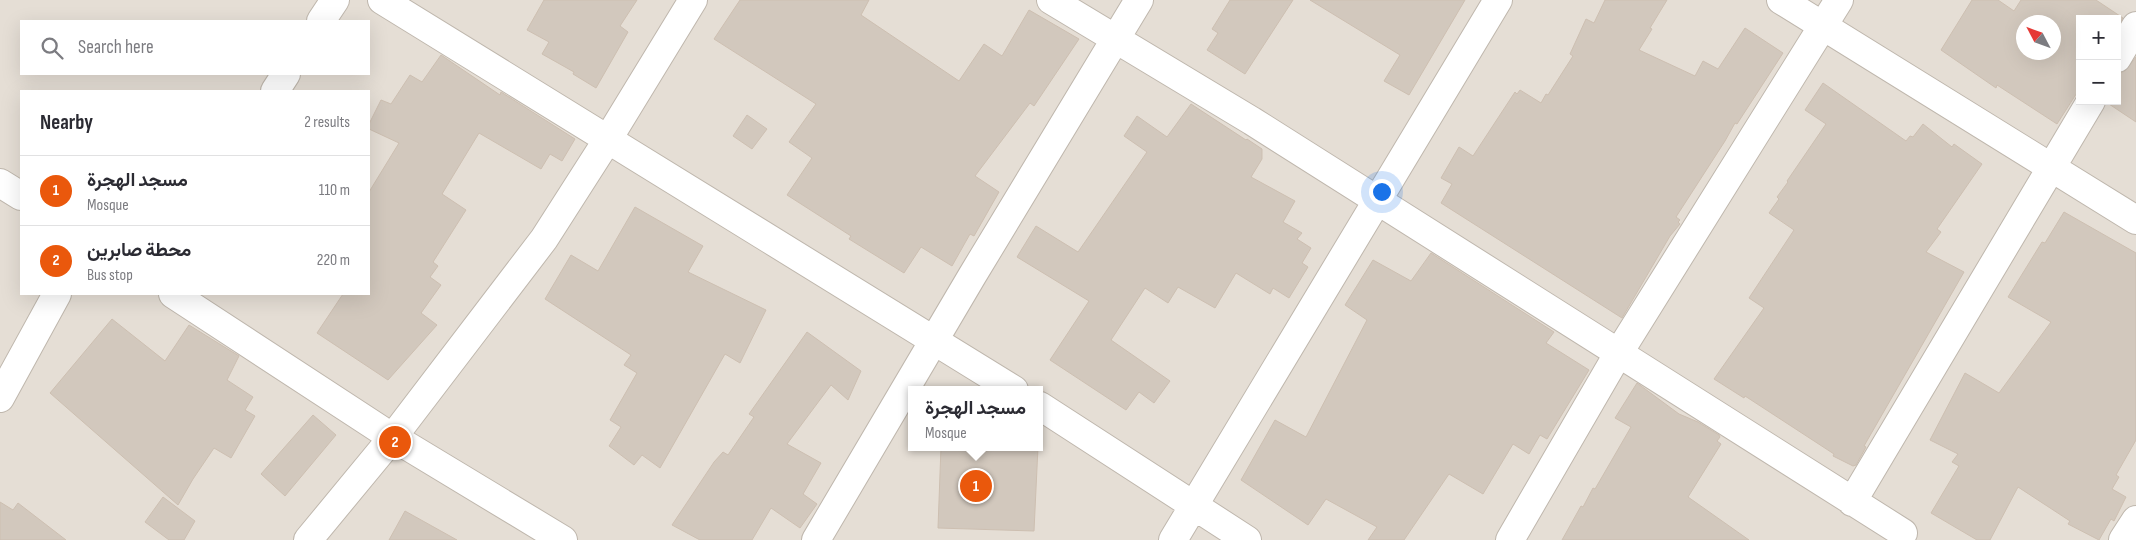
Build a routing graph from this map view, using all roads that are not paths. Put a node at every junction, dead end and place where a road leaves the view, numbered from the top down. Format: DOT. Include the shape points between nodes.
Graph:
graph roads {
  1 [pos="335,0"];
  2 [pos="382,0"];
  3 [pos="693,0"];
  4 [pos="1051,0"];
  5 [pos="1139,0"];
  6 [pos="1498,0"];
  7 [pos="1781,0"];
  8 [pos="1839,0"];
  9 [pos="322,20"];
  10 [pos="1823,26"];
  11 [pos="2136,26"];
  12 [pos="1115,39"];
  13 [pos="2121,51"];
  14 [pos="285,75"];
  15 [pos="276,90"];
  16 [pos="2089,105"];
  17 [pos="608,139"];
  18 [pos="2052,168"];
  19 [pos="0,183"];
  20 [pos="20,195"];
  21 [pos="1378,201"];
  22 [pos="2136,220"];
  23 [pos="56,295"];
  24 [pos="175,295"];
  25 [pos="934,340"];
  26 [pos="1618,354"];
  27 [pos="1008,386"];
  28 [pos="0,398"];
  29 [pos="1043,408"];
  30 [pos="393,437"];
  31 [pos="1852,502"];
  32 [pos="1193,506"];
  33 [pos="2136,520"];
  34 [pos="1906,538"];
  35 [pos="308,540"];
  36 [pos="563,540"];
  37 [pos="816,540"];
  38 [pos="1173,540"];
  39 [pos="1246,540"];
  40 [pos="1510,540"];
  41 [pos="2123,540"];
  1 -- 9 [label="street"];
  2 -- 17 [label="street"];
  3 -- 17 [label="street"];
  4 -- 12 [label="street"];
  5 -- 12 [label="street"];
  6 -- 21 [label="street"];
  7 -- 10 [label="street"];
  8 -- 10 [label="street"];
  10 -- 18 [label="street"];
  10 -- 26 [label="street"];
  11 -- 13 [label="street"];
  12 -- 21 [label="street"];
  12 -- 25 [label="street"];
  14 -- 15 [label="street"];
  16 -- 18 [label="street"];
  17 -- 25 [label="street"];
  17 -- 30 [label="street" via="544,239"];
  18 -- 22 [label="street"];
  18 -- 31 [label="street"];
  19 -- 20 [label="street"];
  21 -- 26 [label="street"];
  21 -- 32 [label="street"];
  23 -- 28 [label="street"];
  24 -- 30 [label="street"];
  25 -- 27 [label="street"];
  25 -- 37 [label="street"];
  26 -- 31 [label="street"];
  26 -- 40 [label="street"];
  29 -- 32 [label="street"];
  30 -- 35 [label="street"];
  30 -- 36 [label="street"];
  31 -- 34 [label="street"];
  32 -- 38 [label="street"];
  32 -- 39 [label="street"];
  33 -- 41 [label="street"];
}
